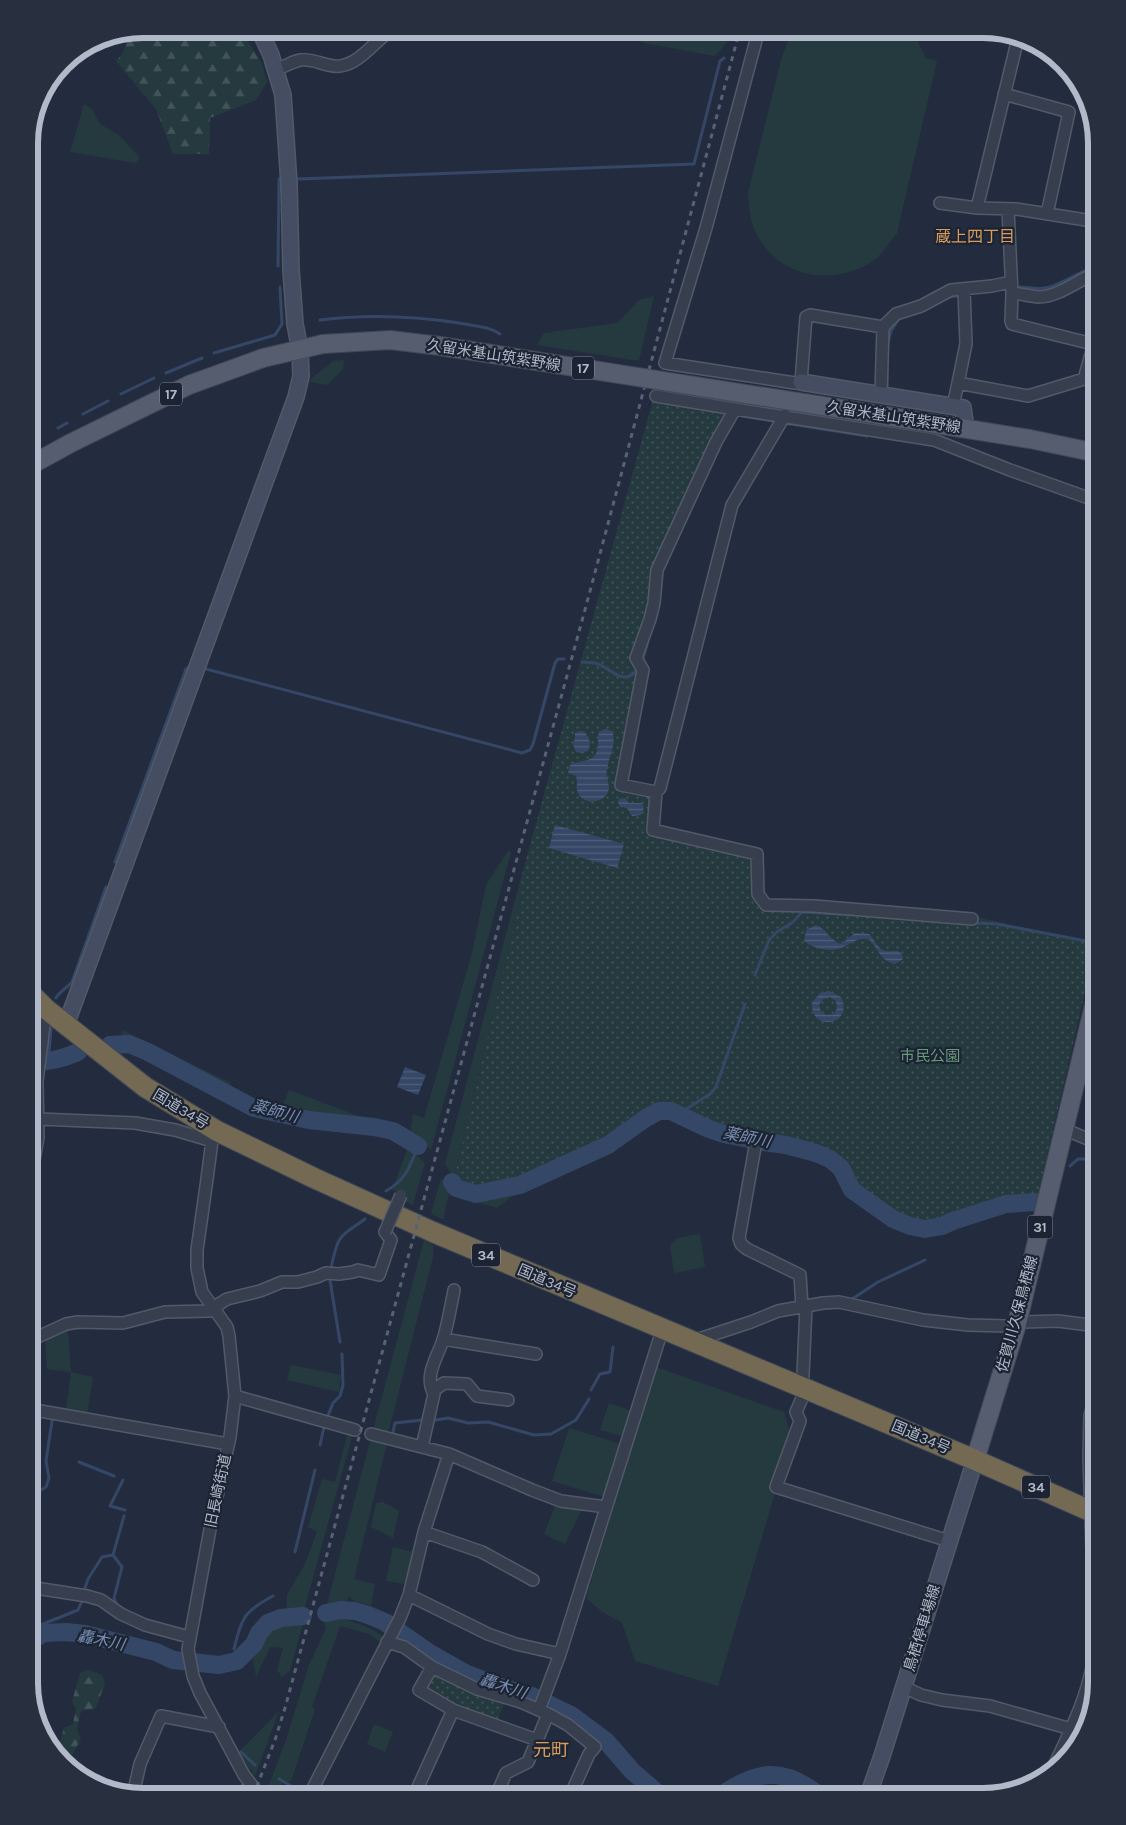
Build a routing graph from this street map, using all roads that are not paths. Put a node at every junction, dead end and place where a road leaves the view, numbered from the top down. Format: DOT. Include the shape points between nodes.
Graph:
graph roads {
  1 [pos="263,38"];
  2 [pos="379,38"];
  3 [pos="757,38"];
  4 [pos="1017,43"];
  5 [pos="275,69"];
  6 [pos="1004,94"];
  7 [pos="940,203"];
  8 [pos="977,208"];
  9 [pos="1008,209"];
  10 [pos="1047,214"];
  11 [pos="1088,220"];
  12 [pos="1088,275"];
  13 [pos="1011,287"];
  14 [pos="964,293"];
  15 [pos="883,327"];
  16 [pos="1088,342"];
  17 [pos="300,350"];
  18 [pos="1088,367"];
  19 [pos="800,382"];
  20 [pos="958,383"];
  21 [pos="880,394"];
  22 [pos="656,396"];
  23 [pos="953,406"];
  24 [pos="735,409"];
  25 [pos="785,415"];
  26 [pos="946,426"];
  27 [pos="966,429"];
  28 [pos="942,444"];
  29 [pos="1088,451"];
  30 [pos="38,461"];
  31 [pos="1088,498"];
  32 [pos="656,792"];
  33 [pos="972,919"];
  34 [pos="38,1001"];
  35 [pos="46,1009"];
  36 [pos="66,1024"];
  37 [pos="1088,1030"];
  38 [pos="42,1044"];
  39 [pos="38,1045"];
  40 [pos="38,1063"];
  41 [pos="38,1109"];
  42 [pos="39,1119"];
  43 [pos="1064,1129"];
  44 [pos="215,1136"];
  45 [pos="38,1137"];
  46 [pos="1088,1139"];
  47 [pos="755,1147"];
  48 [pos="401,1196"];
  49 [pos="454,1290"];
  50 [pos="804,1307"];
  51 [pos="214,1310"];
  52 [pos="1017,1324"];
  53 [pos="1088,1325"];
  54 [pos="38,1337"];
  55 [pos="443,1339"];
  56 [pos="659,1340"];
  57 [pos="692,1342"];
  58 [pos="536,1354"];
  59 [pos="801,1387"];
  60 [pos="433,1391"];
  61 [pos="235,1396"];
  62 [pos="508,1400"];
  63 [pos="38,1411"];
  64 [pos="355,1430"];
  65 [pos="371,1434"];
  66 [pos="228,1444"];
  67 [pos="422,1447"];
  68 [pos="449,1454"];
  69 [pos="975,1460"];
  70 [pos="606,1507"];
  71 [pos="1088,1510"];
  72 [pos="424,1532"];
  73 [pos="949,1541"];
  74 [pos="534,1580"];
  75 [pos="38,1589"];
  76 [pos="409,1595"];
  77 [pos="189,1637"];
  78 [pos="387,1642"];
  79 [pos="560,1654"];
  80 [pos="432,1667"];
  81 [pos="904,1686"];
  82 [pos="1087,1702"];
  83 [pos="453,1710"];
  84 [pos="543,1712"];
  85 [pos="1082,1716"];
  86 [pos="219,1728"];
  87 [pos="1070,1729"];
  88 [pos="537,1740"];
  89 [pos="1061,1753"];
  90 [pos="136,1787"];
  91 [pos="253,1787"];
  92 [pos="316,1787"];
  93 [pos="418,1787"];
  94 [pos="500,1787"];
  95 [pos="574,1788"];
  96 [pos="871,1788"];
  1 -- 5 [label="street"];
  2 -- 5 [label="street" via="352,62 337,66 299,60"];
  3 -- 19 [label="street" via="706,228 665,363"];
  4 -- 6 [label="street"];
  5 -- 17 [label="street" via="283,95 293,297"];
  6 -- 8 [label="street"];
  6 -- 10 [label="street" via="1069,112"];
  7 -- 8 [label="street"];
  8 -- 9 [label="street"];
  9 -- 10 [label="street"];
  9 -- 13 [label="street"];
  10 -- 11 [label="street"];
  12 -- 13 [label="street" via="1056,293 1041,297"];
  13 -- 14 [label="street"];
  13 -- 16 [label="street" via="1012,324"];
  14 -- 15 [label="street" via="952,290 896,314"];
  14 -- 20 [label="street" via="966,344"];
  15 -- 19 [label="street" via="806,317"];
  15 -- 21 [label="street"];
  17 -- 26 [label="main road, 久留米基山筑紫野線 / 17, bridge" via="323,344 390,340"];
  17 -- 30 [label="main road, 久留米基山筑紫野線 / 17" via="263,358 189,385"];
  17 -- 36 [label="street" via="301,376 296,397"];
  18 -- 20 [label="street" via="1084,379 1032,396"];
  19 -- 21 [label="street"];
  20 -- 23 [label="street"];
  21 -- 23 [label="street"];
  22 -- 24 [label="street"];
  23 -- 27 [label="street" via="962,408"];
  24 -- 25 [label="street"];
  24 -- 32 [label="street" via="716,442 657,570 654,603 636,658 643,670 621,785"];
  25 -- 28 [label="street"];
  25 -- 32 [label="street" via="732,505 660,788"];
  26 -- 27 [label="main road, 久留米基山筑紫野線 / 17"];
  26 -- 28 [label="street"];
  27 -- 29 [label="main road, 久留米基山筑紫野線 / 17"];
  28 -- 31 [label="street"];
  32 -- 33 [label="street" via="653,830 756,854 758,894 766,905"];
  34 -- 35 [label="highway, 国道34号 / 34"];
  35 -- 36 [label="highway, 国道34号 / 34"];
  35 -- 38 [label="street"];
  36 -- 44 [label="highway, 国道34号 / 34" via="145,1087"];
  37 -- 43 [label="main road, 佐賀川久保鳥栖線 / 31"];
  38 -- 39 [label="street"];
  38 -- 40 [label="street"];
  41 -- 42 [label="street"];
  42 -- 44 [label="street" via="135,1123"];
  42 -- 45 [label="street"];
  43 -- 46 [label="street"];
  43 -- 52 [label="main road, 佐賀川久保鳥栖線 / 31"];
  44 -- 51 [label="street" via="197,1259 202,1292"];
  44 -- 57 [label="highway, 国道34号 / 34"];
  47 -- 50 [label="street" via="739,1238 748,1249 800,1275"];
  48 -- 51 [label="street, bridge" via="385,1232 391,1240 379,1276 358,1270 282,1282 227,1299"];
  49 -- 55 [label="street"];
  50 -- 52 [label="street" via="839,1302 968,1326"];
  50 -- 57 [label="street" via="768,1314"];
  50 -- 59 [label="street" via="805,1359"];
  51 -- 54 [label="street" via="165,1312 123,1323 78,1322"];
  51 -- 61 [label="street" via="227,1327"];
  52 -- 53 [label="street" via="1058,1321"];
  52 -- 69 [label="main road, 佐賀川久保鳥栖線 / 31"];
  55 -- 58 [label="street"];
  55 -- 60 [label="street" via="434,1361 430,1387"];
  56 -- 70 [label="street"];
  57 -- 59 [label="highway, 国道34号 / 34"];
  59 -- 69 [label="highway, 国道34号 / 34"];
  59 -- 73 [label="street" via="802,1398 796,1412 800,1421 776,1487"];
  60 -- 62 [label="street" via="444,1383 466,1384 477,1396"];
  60 -- 67 [label="street"];
  61 -- 64 [label="street"];
  61 -- 66 [label="street"];
  63 -- 66 [label="street, 旧長崎街道"];
  65 -- 67 [label="street"];
  66 -- 77 [label="street, 旧長崎街道"];
  67 -- 68 [label="street"];
  68 -- 70 [label="street" via="562,1501"];
  68 -- 72 [label="street"];
  69 -- 71 [label="highway, 国道34号 / 34"];
  69 -- 73 [label="street, 鳥栖停車場線"];
  70 -- 79 [label="street"];
  72 -- 74 [label="street" via="482,1552"];
  72 -- 76 [label="street"];
  73 -- 81 [label="street, 鳥栖停車場線"];
  75 -- 77 [label="street" via="100,1600 145,1625"];
  76 -- 78 [label="street"];
  76 -- 79 [label="street" via="488,1634"];
  77 -- 86 [label="street, 旧長崎街道" via="192,1670"];
  78 -- 80 [label="street" via="404,1648"];
  78 -- 92 [label="street"];
  79 -- 84 [label="street"];
  80 -- 83 [label="street" via="419,1690"];
  80 -- 84 [label="street" via="477,1689"];
  81 -- 87 [label="street" via="921,1695 990,1706"];
  81 -- 96 [label="street, 鳥栖停車場線"];
  82 -- 85 [label="street"];
  83 -- 88 [label="street"];
  83 -- 93 [label="street"];
  84 -- 88 [label="street"];
  84 -- 95 [label="street" via="568,1725 594,1747"];
  85 -- 87 [label="street"];
  86 -- 90 [label="street" via="161,1716 140,1764"];
  86 -- 91 [label="street"];
  87 -- 89 [label="street"];
  88 -- 94 [label="street" via="528,1762 506,1772"];
}
